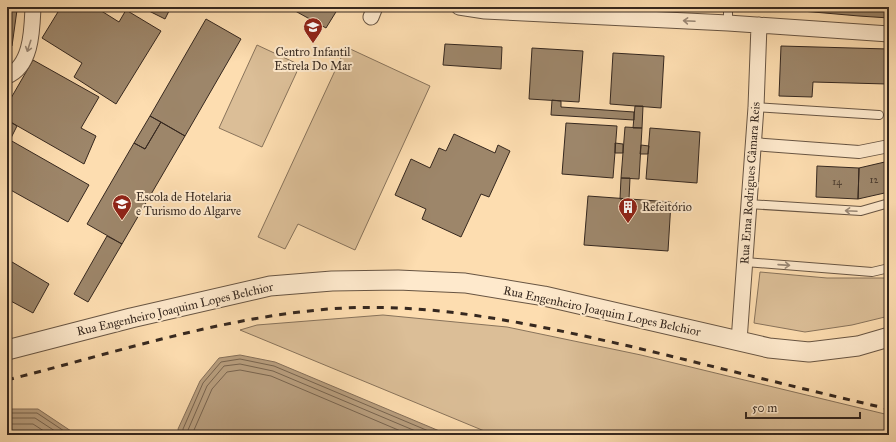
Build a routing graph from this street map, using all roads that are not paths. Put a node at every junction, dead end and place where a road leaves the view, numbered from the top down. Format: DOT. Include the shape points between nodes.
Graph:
graph roads {
  1 [pos="33,7"];
  2 [pos="459,7"];
  3 [pos="563,11"];
  4 [pos="754,25"];
  5 [pos="889,34"];
  6 [pos="7,76"];
  7 [pos="756,107"];
  8 [pos="879,115"];
  9 [pos="753,144"];
  10 [pos="889,146"];
  11 [pos="889,203"];
  12 [pos="748,204"];
  13 [pos="745,262"];
  14 [pos="889,268"];
  15 [pos="889,337"];
  16 [pos="739,341"];
  17 [pos="7,350"];
  1 -- 6 [label="street, one-way" via="29,47 17,69"];
  2 -- 3 [label="street" via="485,11"];
  4 -- 3 [label="street, one-way" via="728,16"];
  4 -- 5 [label="street"];
  4 -- 7 [label="street, Rua Ema Rodrigues Câmara Reis"];
  7 -- 8 [label="lane"];
  7 -- 9 [label="street, Rua Ema Rodrigues Câmara Reis"];
  9 -- 10 [label="street" via="859,152"];
  9 -- 12 [label="street, Rua Ema Rodrigues Câmara Reis"];
  11 -- 12 [label="lane, one-way" via="861,211"];
  12 -- 13 [label="street, Rua Ema Rodrigues Câmara Reis"];
  13 -- 14 [label="lane, one-way" via="872,272"];
  13 -- 16 [label="street, Rua Ema Rodrigues Câmara Reis"];
  15 -- 16 [label="street, Rua Engenheiro Joaquim Lopes Belchior" via="858,346 809,352 769,348"];
  16 -- 17 [label="street, Rua Engenheiro Joaquim Lopes Belchior" via="544,296 465,283 398,280 332,281 270,286"];
}
